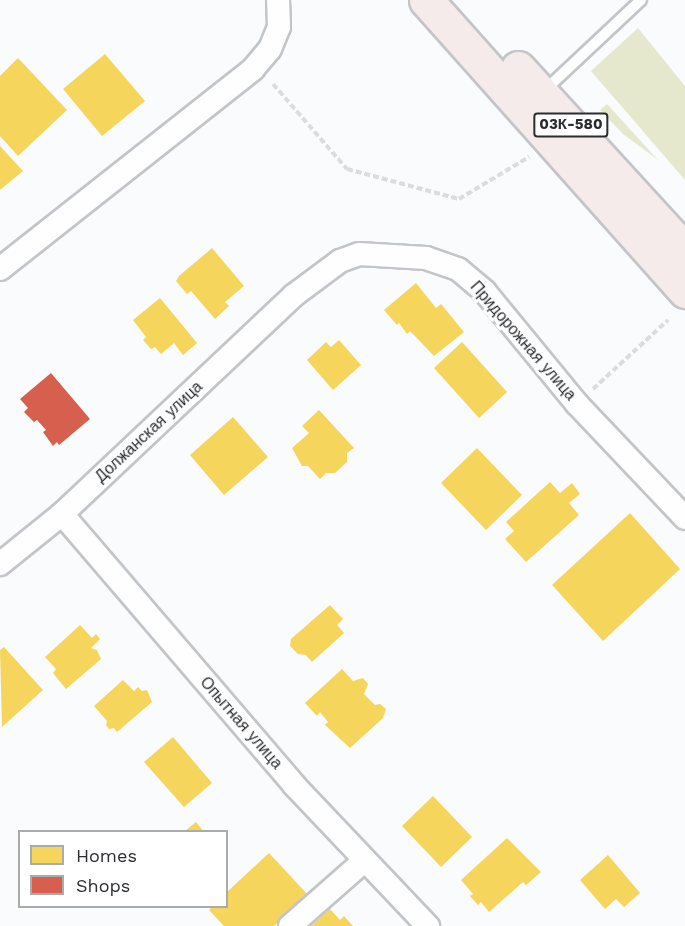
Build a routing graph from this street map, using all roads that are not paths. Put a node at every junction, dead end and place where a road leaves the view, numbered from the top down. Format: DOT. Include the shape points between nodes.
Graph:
graph roads {
  1 [pos="278,0"];
  2 [pos="426,0"];
  3 [pos="456,0"];
  4 [pos="641,0"];
  5 [pos="541,93"];
  6 [pos="685,250"];
  7 [pos="0,269"];
  8 [pos="685,291"];
  9 [pos="293,296"];
  10 [pos="62,514"];
  11 [pos="685,518"];
  12 [pos="0,564"];
  13 [pos="364,861"];
  14 [pos="290,926"];
  15 [pos="428,926"];
  1 -- 7 [label="street" via="279,27 270,50 256,65"];
  2 -- 8 [label="highway, 03К-580"];
  3 -- 5 [label="highway, 03К-580"];
  4 -- 5 [label="lane"];
  5 -- 6 [label="highway, 03К-580"];
  9 -- 10 [label="street, Должанская улица"];
  9 -- 11 [label="street, Придорожная улица" via="340,261 359,254 426,258 458,269 485,292 577,404"];
  10 -- 12 [label="street, Должанская улица"];
  10 -- 13 [label="street, Опытная улица"];
  13 -- 14 [label="street"];
  13 -- 15 [label="street, Опытная улица"];
}
